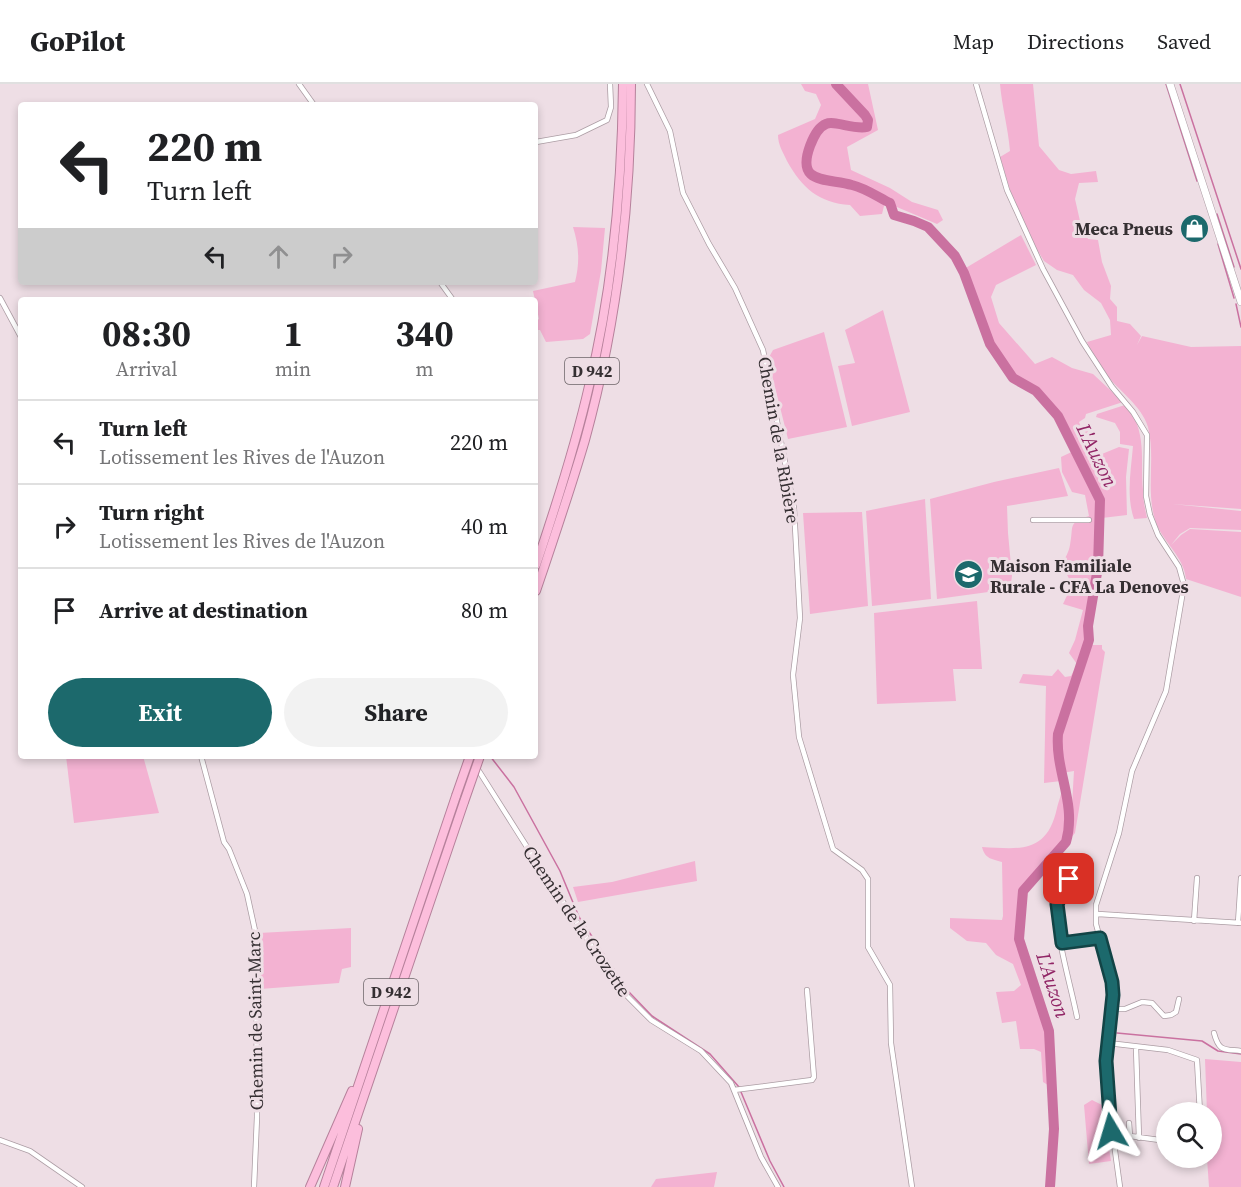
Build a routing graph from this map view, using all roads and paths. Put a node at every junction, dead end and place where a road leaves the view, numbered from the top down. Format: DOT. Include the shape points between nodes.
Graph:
graph roads {
  1 [pos="299,84"];
  2 [pos="610,84"];
  3 [pos="623,84"];
  4 [pos="631,84"];
  5 [pos="647,84"];
  6 [pos="976,84"];
  7 [pos="1170,84"];
  8 [pos="312,102"];
  9 [pos="538,142"];
  10 [pos="0,298"];
  11 [pos="1241,302"];
  12 [pos="18,332"];
  13 [pos="1033,520"];
  14 [pos="1089,520"];
  15 [pos="538,559"];
  16 [pos="538,585"];
  17 [pos="202,759"];
  18 [pos="468,759"];
  19 [pos="471,759"];
  20 [pos="479,759"];
  21 [pos="1197,878"];
  22 [pos="1241,878"];
  23 [pos="1069,879"];
  24 [pos="1098,914"];
  25 [pos="1194,921"];
  26 [pos="1240,923"];
  27 [pos="1100,938"];
  28 [pos="1062,943"];
  29 [pos="807,990"];
  30 [pos="1179,999"];
  31 [pos="1112,1009"];
  32 [pos="1077,1017"];
  33 [pos="1214,1033"];
  34 [pos="1108,1043"];
  35 [pos="376,1047"];
  36 [pos="1136,1048"];
  37 [pos="1241,1051"];
  38 [pos="734,1090"];
  39 [pos="1199,1102"];
  40 [pos="1129,1123"];
  41 [pos="1120,1130"];
  42 [pos="1130,1136"];
  43 [pos="1122,1137"];
  44 [pos="1112,1138"];
  45 [pos="1139,1138"];
  46 [pos="0,1140"];
  47 [pos="1156,1140"];
  48 [pos="82,1187"];
  49 [pos="254,1187"];
  50 [pos="310,1187"];
  51 [pos="324,1187"];
  52 [pos="333,1187"];
  53 [pos="345,1187"];
  54 [pos="778,1187"];
  55 [pos="912,1187"];
  56 [pos="1120,1187"];
  1 -- 8 [label="street"];
  2 -- 9 [label="street" via="607,120 576,135"];
  3 -- 15 [label="highway, D 942" via="619,182 606,302 579,427"];
  4 -- 16 [label="highway, D 942" via="623,243 604,355 585,440"];
  5 -- 55 [label="street, Chemin de la Ribière" via="670,131 683,193 735,288 763,350 795,508 800,618 793,675 799,737 833,849 868,879 868,947 890,984 891,1043"];
  6 -- 24 [label="street" via="1007,190 1043,269 1082,341 1147,435 1146,496 1150,515 1179,567 1184,585 1166,691 1132,771 1119,833 1096,905"];
  7 -- 11 [label="main road"];
  10 -- 12 [label="street"];
  13 -- 14 [label="street"];
  17 -- 49 [label="street, Chemin de Saint-Marc" via="224,842 247,894 256,935"];
  18 -- 35 [label="highway, D 942, bridge"];
  19 -- 38 [label="street, Chemin de la Crozette" via="628,997 651,1020 701,1052"];
  20 -- 35 [label="highway, D 942, bridge"];
  21 -- 25 [label="street"];
  22 -- 26 [label="street"];
  23 -- 28 [label="street" via="1057,904"];
  24 -- 25 [label="street"];
  24 -- 27 [label="street"];
  25 -- 26 [label="street"];
  27 -- 28 [label="street"];
  27 -- 31 [label="street" via="1112,982"];
  28 -- 32 [label="street"];
  29 -- 38 [label="street" via="812,1080"];
  30 -- 31 [label="street" via="1171,1015 1164,1016 1152,1003"];
  31 -- 34 [label="street"];
  33 -- 37 [label="street" via="1218,1046"];
  34 -- 36 [label="street"];
  34 -- 44 [label="street"];
  35 -- 50 [label="highway, D 942"];
  35 -- 51 [label="highway, D 942"];
  35 -- 52 [label="highway, D 942"];
  35 -- 53 [label="highway, D 942"];
  36 -- 39 [label="street" via="1168,1050 1197,1060"];
  36 -- 45 [label="street"];
  38 -- 54 [label="street, Chemin de la Crozette" via="761,1157"];
  40 -- 42 [label="street"];
  41 -- 43 [label="street"];
  42 -- 43 [label="street"];
  42 -- 45 [label="street"];
  43 -- 44 [label="street"];
  44 -- 56 [label="street"];
  45 -- 47 [label="street"];
  46 -- 48 [label="street" via="30,1151"];
}
